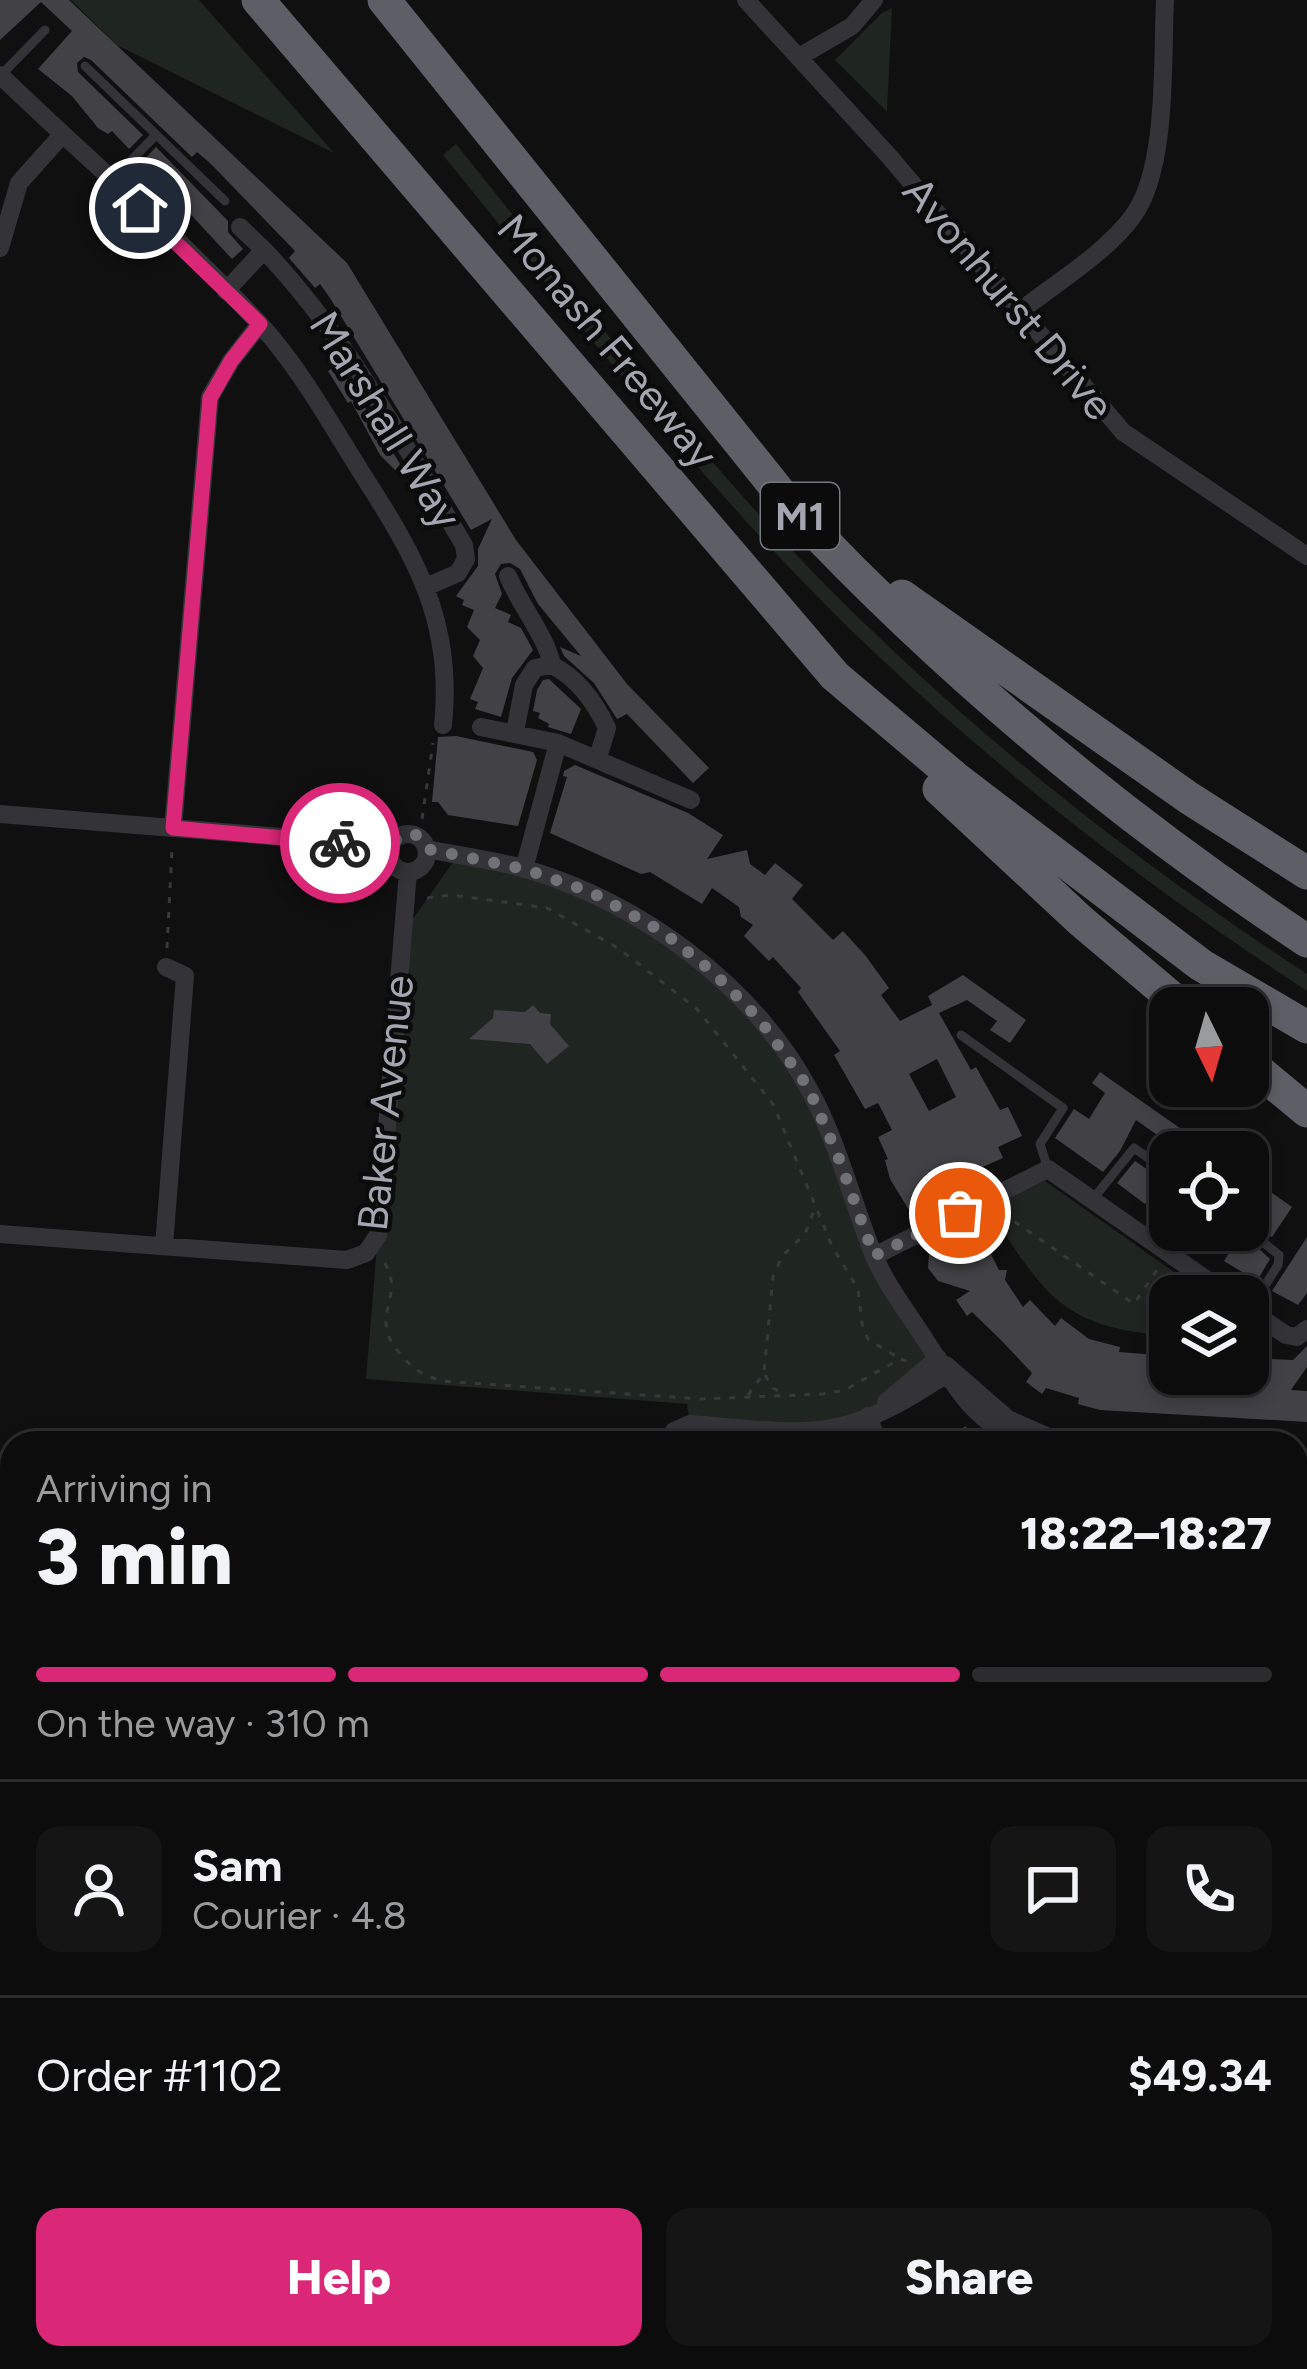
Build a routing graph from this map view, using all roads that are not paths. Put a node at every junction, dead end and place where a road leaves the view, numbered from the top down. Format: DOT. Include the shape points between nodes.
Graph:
graph roads {
  1 [pos="258,0"];
  2 [pos="384,0"];
  3 [pos="746,0"];
  4 [pos="874,0"];
  5 [pos="1165,0"];
  6 [pos="45,30"];
  7 [pos="799,57"];
  8 [pos="85,66"];
  9 [pos="0,75"];
  10 [pos="62,135"];
  11 [pos="155,135"];
  12 [pos="111,181"];
  13 [pos="224,201"];
  14 [pos="240,227"];
  15 [pos="0,248"];
  16 [pos="264,250"];
  17 [pos="226,291"];
  18 [pos="1020,311"];
  19 [pos="260,324"];
  20 [pos="793,508"];
  21 [pos="1307,556"];
  22 [pos="508,576"];
  23 [pos="428,586"];
  24 [pos="552,665"];
  25 [pos="835,676"];
  26 [pos="443,725"];
  27 [pos="481,727"];
  28 [pos="515,732"];
  29 [pos="558,743"];
  30 [pos="598,757"];
  31 [pos="691,800"];
  32 [pos="0,814"];
  33 [pos="173,828"];
  34 [pos="427,849"];
  35 [pos="389,853"];
  36 [pos="524,869"];
  37 [pos="408,872"];
  38 [pos="1307,873"];
  39 [pos="1307,941"];
  40 [pos="206,970"];
  41 [pos="1159,987"];
  42 [pos="1307,1028"];
  43 [pos="961,1035"];
  44 [pos="1269,1079"];
  45 [pos="1307,1111"];
  46 [pos="1149,1158"];
  47 [pos="1048,1168"];
  48 [pos="1093,1199"];
  49 [pos="0,1234"];
  50 [pos="164,1246"];
  51 [pos="1269,1247"];
  52 [pos="874,1256"];
  53 [pos="1200,1275"];
  54 [pos="1269,1279"];
  55 [pos="1269,1323"];
  56 [pos="1307,1329"];
  57 [pos="945,1368"];
  58 [pos="868,1416"];
  59 [pos="680,1431"];
  60 [pos="874,1431"];
  61 [pos="1014,1431"];
  1 -- 25 [label="highway, Monash Freeway / M1"];
  2 -- 20 [label="highway, Monash Freeway / M1"];
  3 -- 7 [label="street, Avonhurst Drive"];
  4 -- 7 [label="street" via="852,26"];
  5 -- 18 [label="street" via="1147,196 1130,221"];
  6 -- 9 [label="lane"];
  7 -- 18 [label="street, Avonhurst Drive"];
  8 -- 11 [label="lane"];
  9 -- 10 [label="street"];
  10 -- 12 [label="street"];
  10 -- 15 [label="street" via="20,184"];
  11 -- 12 [label="lane"];
  11 -- 13 [label="lane"];
  12 -- 17 [label="street"];
  14 -- 16 [label="street, Marshall Way"];
  16 -- 17 [label="street"];
  16 -- 23 [label="street, Marshall Way" via="306,294 364,378 464,544 458,573"];
  17 -- 19 [label="street"];
  18 -- 21 [label="street, Avonhurst Drive" via="1123,432"];
  19 -- 23 [label="street"];
  19 -- 33 [label="street" via="210,398"];
  20 -- 38 [label="highway" via="970,646"];
  20 -- 39 [label="highway, Monash Freeway / M1" via="907,626 1039,743"];
  22 -- 24 [label="street"];
  23 -- 26 [label="street" via="448,683"];
  24 -- 28 [label="street" via="535,668 524,685"];
  24 -- 30 [label="street" via="570,674 608,728"];
  25 -- 41 [label="highway" via="885,738"];
  25 -- 42 [label="highway, Monash Freeway / M1" via="1201,965"];
  27 -- 28 [label="street"];
  28 -- 29 [label="street"];
  29 -- 30 [label="street"];
  29 -- 36 [label="street"];
  30 -- 31 [label="street"];
  32 -- 33 [label="street"];
  33 -- 35 [label="street"];
  34 -- 35 [label="street" via="404,834"];
  34 -- 36 [label="street"];
  34 -- 37 [label="street" via="423,865"];
  35 -- 37 [label="street"];
  36 -- 52 [label="street" via="591,892 663,932 760,1020 808,1087"];
  37 -- 50 [label="street, Baker Avenue" via="372,1247 347,1260"];
  40 -- 50 [label="street" via="176,971"];
  43 -- 47 [label="lane" via="1063,1108 1040,1144"];
  44 -- 45 [label="highway"];
  46 -- 48 [label="lane" via="1134,1148"];
  47 -- 48 [label="street"];
  47 -- 52 [label="street"];
  48 -- 53 [label="street"];
  49 -- 50 [label="street, Baker Avenue"];
  51 -- 54 [label="lane" via="1279,1255"];
  52 -- 57 [label="street"];
  55 -- 56 [label="street" via="1297,1337"];
  57 -- 58 [label="street"];
  57 -- 61 [label="street"];
  58 -- 59 [label="street" via="817,1430 690,1424"];
  58 -- 60 [label="street"];
}
